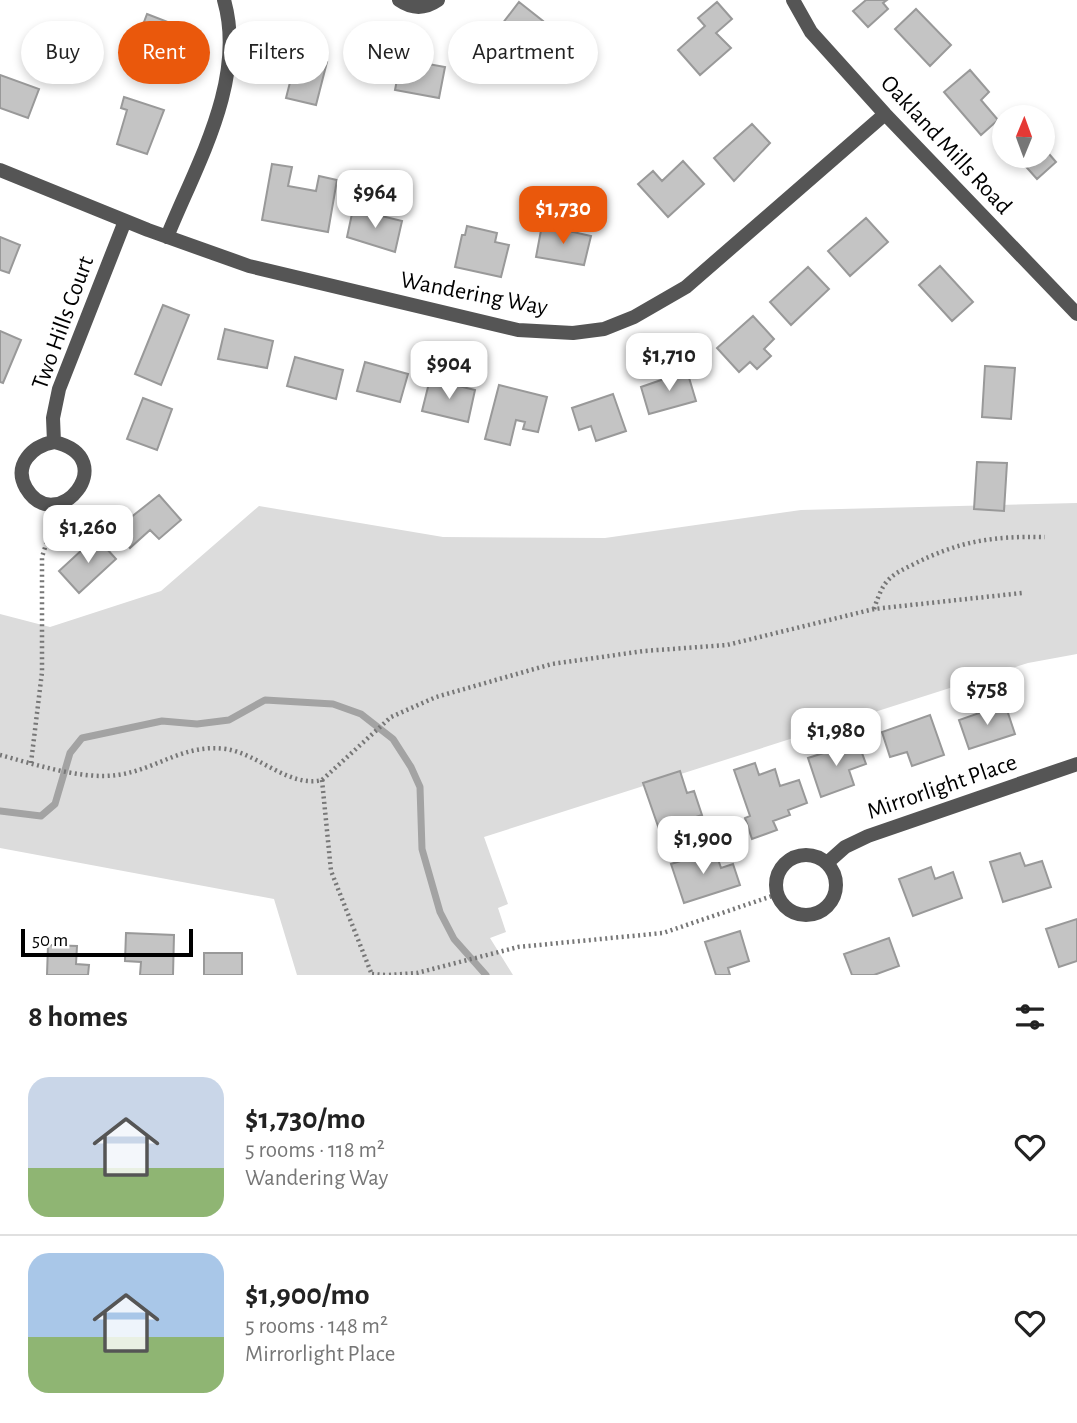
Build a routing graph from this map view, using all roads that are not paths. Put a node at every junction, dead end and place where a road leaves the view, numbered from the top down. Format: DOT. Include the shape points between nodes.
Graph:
graph roads {
  1 [pos="224,0"];
  2 [pos="398,0"];
  3 [pos="438,0"];
  4 [pos="793,0"];
  5 [pos="885,114"];
  6 [pos="0,170"];
  7 [pos="125,221"];
  8 [pos="167,237"];
  9 [pos="1077,314"];
  10 [pos="54,442"];
  11 [pos="1077,764"];
  12 [pos="827,863"];
  1 -- 8 [label="street" via="230,38 222,96"];
  2 -- 3 [label="street" via="422,7"];
  4 -- 5 [label="street, Oakland Mills Road" via="811,32"];
  5 -- 8 [label="street, Wandering Way" via="686,287 659,305 604,328 548,334 518,330 249,266"];
  5 -- 9 [label="street, Oakland Mills Road"];
  6 -- 7 [label="street, Wandering Way"];
  7 -- 8 [label="street, Wandering Way"];
  7 -- 10 [label="street, Two Hills Court" via="59,389"];
  10 -- 10 [label="street" via="74,450 84,470 78,493 52,504 32,496 22,472 33,449"];
  11 -- 12 [label="street, Mirrorlight Place" via="868,836"];
  12 -- 12 [label="street" via="809,855 793,858 776,880 782,902 796,913 808,915 826,907 836,884"];
}
